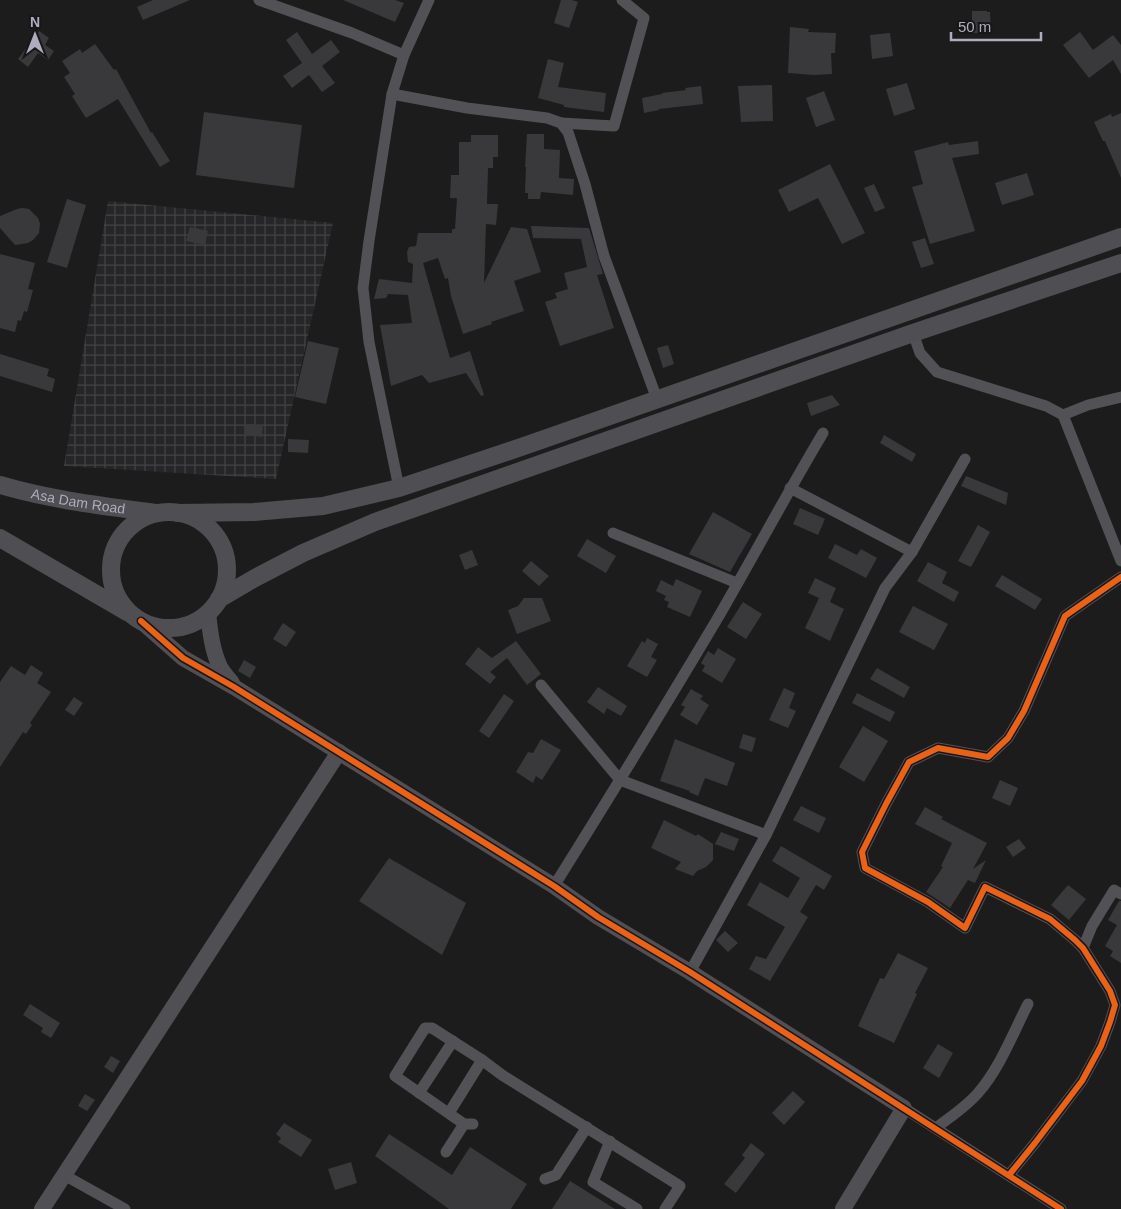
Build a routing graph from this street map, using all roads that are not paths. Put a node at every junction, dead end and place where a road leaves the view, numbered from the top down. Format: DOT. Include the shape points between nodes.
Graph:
graph roads {
  1 [pos="259,0"];
  2 [pos="429,0"];
  3 [pos="622,0"];
  4 [pos="404,55"];
  5 [pos="392,94"];
  6 [pos="561,123"];
  7 [pos="1121,237"];
  8 [pos="1121,263"];
  9 [pos="913,333"];
  10 [pos="1121,397"];
  11 [pos="657,399"];
  12 [pos="1062,415"];
  13 [pos="824,434"];
  14 [pos="965,459"];
  15 [pos="0,485"];
  16 [pos="399,488"];
  17 [pos="790,488"];
  18 [pos="156,513"];
  19 [pos="178,513"];
  20 [pos="613,533"];
  21 [pos="0,538"];
  22 [pos="912,552"];
  23 [pos="1121,561"];
  24 [pos="1121,577"];
  25 [pos="737,582"];
  26 [pos="219,599"];
  27 [pos="208,613"];
  28 [pos="135,617"];
  29 [pos="541,685"];
  30 [pos="234,687"];
  31 [pos="339,752"];
  32 [pos="620,780"];
  33 [pos="766,835"];
  34 [pos="554,886"];
  35 [pos="1121,894"];
  36 [pos="1083,948"];
  37 [pos="690,972"];
  38 [pos="1028,1004"];
  39 [pos="453,1042"];
  40 [pos="482,1060"];
  41 [pos="419,1093"];
  42 [pos="904,1108"];
  43 [pos="449,1113"];
  44 [pos="587,1127"];
  45 [pos="936,1128"];
  46 [pos="610,1142"];
  47 [pos="446,1152"];
  48 [pos="64,1175"];
  49 [pos="1008,1175"];
  50 [pos="545,1179"];
  51 [pos="42,1209"];
  52 [pos="125,1209"];
  53 [pos="637,1209"];
  54 [pos="666,1209"];
  55 [pos="843,1209"];
  56 [pos="1060,1209"];
  1 -- 4 [label="street"];
  2 -- 4 [label="street"];
  3 -- 6 [label="street" via="644,18 614,126"];
  4 -- 5 [label="street"];
  5 -- 6 [label="street" via="547,118"];
  5 -- 16 [label="street" via="363,288 369,342"];
  6 -- 11 [label="street" via="568,132 604,256"];
  7 -- 11 [label="main road"];
  8 -- 9 [label="main road"];
  9 -- 12 [label="street" via="920,353 937,372 1046,406"];
  9 -- 26 [label="main road" via="375,522 303,553"];
  10 -- 12 [label="street"];
  11 -- 16 [label="main road"];
  12 -- 23 [label="street"];
  13 -- 17 [label="street"];
  14 -- 22 [label="street"];
  15 -- 18 [label="main road, Asa Dam Road" via="75,502"];
  16 -- 19 [label="main road" via="323,506 254,512"];
  17 -- 22 [label="street"];
  17 -- 25 [label="street"];
  18 -- 19 [label="main road"];
  18 -- 28 [label="main road" via="128,528 112,555 113,587 120,601"];
  19 -- 26 [label="main road" via="196,518 222,545 227,563 226,582"];
  20 -- 25 [label="street"];
  21 -- 28 [label="main road"];
  22 -- 33 [label="street" via="885,588"];
  24 -- 36 [label="street" via="1064,616 1024,711 1008,738 988,757 938,748 909,762 862,852 865,868 928,902 965,928 985,887 1050,919"];
  25 -- 32 [label="street"];
  26 -- 27 [label="main road"];
  27 -- 28 [label="main road" via="193,623 175,628 158,627"];
  27 -- 30 [label="street" via="210,634 220,667"];
  28 -- 30 [label="street" via="183,658"];
  29 -- 32 [label="street"];
  30 -- 31 [label="street"];
  31 -- 34 [label="street"];
  31 -- 48 [label="street"];
  32 -- 33 [label="street"];
  32 -- 34 [label="street"];
  33 -- 37 [label="street"];
  34 -- 37 [label="street" via="598,917"];
  35 -- 36 [label="street" via="1114,890"];
  36 -- 49 [label="street" via="1110,991 1115,1005 1110,1022 1082,1081"];
  37 -- 42 [label="street"];
  38 -- 45 [label="street" via="994,1070 978,1093"];
  39 -- 40 [label="street"];
  39 -- 41 [label="street"];
  39 -- 41 [label="street" via="432,1028 425,1028 395,1076"];
  40 -- 43 [label="street"];
  40 -- 44 [label="street"];
  41 -- 43 [label="street"];
  42 -- 45 [label="street"];
  42 -- 55 [label="street"];
  43 -- 47 [label="street" via="469,1124"];
  44 -- 46 [label="street"];
  44 -- 50 [label="street" via="556,1175"];
  45 -- 49 [label="street"];
  46 -- 53 [label="street" via="593,1182"];
  46 -- 54 [label="street" via="680,1186"];
  48 -- 51 [label="street"];
  48 -- 52 [label="street"];
  49 -- 56 [label="street"];
}
